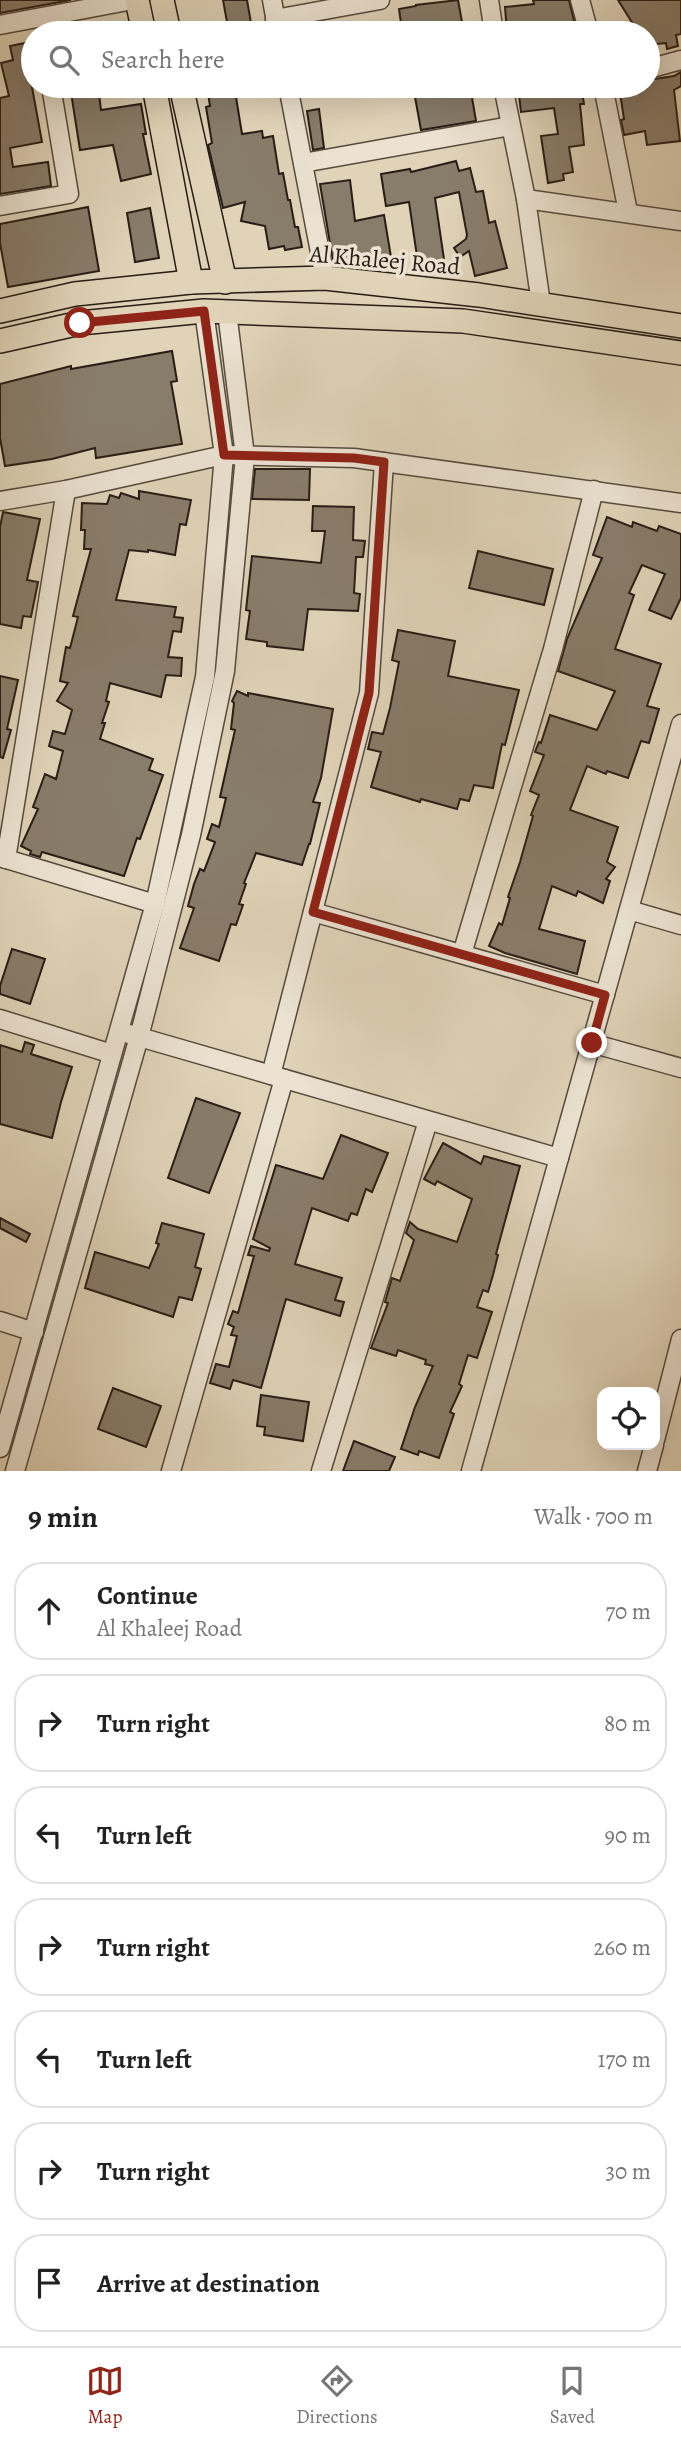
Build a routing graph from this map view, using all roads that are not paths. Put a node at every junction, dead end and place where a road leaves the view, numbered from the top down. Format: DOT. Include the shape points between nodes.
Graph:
graph roads {
  1 [pos="135,0"];
  2 [pos="162,0"];
  3 [pos="272,0"];
  4 [pos="380,0"];
  5 [pos="489,0"];
  6 [pos="580,0"];
  7 [pos="56,21"];
  8 [pos="141,21"];
  9 [pos="166,21"];
  10 [pos="276,21"];
  11 [pos="297,21"];
  12 [pos="492,21"];
  13 [pos="586,21"];
  14 [pos="0,25"];
  15 [pos="21,25"];
  16 [pos="681,61"];
  17 [pos="660,66"];
  18 [pos="53,98"];
  19 [pos="156,98"];
  20 [pos="184,98"];
  21 [pos="290,98"];
  22 [pos="505,98"];
  23 [pos="605,98"];
  24 [pos="510,126"];
  25 [pos="303,163"];
  26 [pos="526,198"];
  27 [pos="0,206"];
  28 [pos="628,212"];
  29 [pos="681,221"];
  30 [pos="325,278"];
  31 [pos="191,282"];
  32 [pos="225,282"];
  33 [pos="541,304"];
  34 [pos="0,311"];
  35 [pos="216,312"];
  36 [pos="681,326"];
  37 [pos="0,341"];
  38 [pos="681,354"];
  39 [pos="224,455"];
  40 [pos="245,456"];
  41 [pos="384,462"];
  42 [pos="66,490"];
  43 [pos="594,490"];
  44 [pos="0,501"];
  45 [pos="681,503"];
  46 [pos="681,724"];
  47 [pos="3,858"];
  48 [pos="155,904"];
  49 [pos="629,910"];
  50 [pos="313,912"];
  51 [pos="681,925"];
  52 [pos="462,954"];
  53 [pos="605,995"];
  54 [pos="0,1019"];
  55 [pos="119,1031"];
  56 [pos="139,1037"];
  57 [pos="592,1043"];
  58 [pos="112,1054"];
  59 [pos="681,1068"];
  60 [pos="278,1077"];
  61 [pos="428,1121"];
  62 [pos="559,1158"];
  63 [pos="0,1321"];
  64 [pos="34,1332"];
  65 [pos="681,1339"];
  66 [pos="660,1420"];
  67 [pos="0,1448"];
  68 [pos="652,1450"];
  69 [pos="15,1471"];
  70 [pos="171,1471"];
  71 [pos="321,1471"];
  72 [pos="471,1471"];
  73 [pos="647,1471"];
  1 -- 7 [label="street"];
  1 -- 8 [label="main road"];
  2 -- 9 [label="main road"];
  3 -- 10 [label="street"];
  4 -- 11 [label="street"];
  5 -- 12 [label="street"];
  6 -- 13 [label="street"];
  14 -- 15 [label="street"];
  16 -- 17 [label="street"];
  18 -- 27 [label="street" via="69,194"];
  19 -- 31 [label="main road"];
  20 -- 32 [label="main road"];
  21 -- 25 [label="street"];
  22 -- 24 [label="street"];
  23 -- 28 [label="street"];
  24 -- 25 [label="street"];
  24 -- 26 [label="street"];
  25 -- 30 [label="street"];
  26 -- 28 [label="street"];
  26 -- 33 [label="street"];
  28 -- 29 [label="street"];
  30 -- 32 [label="main road, Al Khaleej Road"];
  30 -- 33 [label="main road, Al Khaleej Road"];
  31 -- 32 [label="main road, Al Khaleej Road"];
  31 -- 34 [label="main road, Al Khaleej Road" via="75,295"];
  33 -- 36 [label="main road, Al Khaleej Road"];
  35 -- 37 [label="main road" via="80,323"];
  35 -- 38 [label="main road" via="463,321"];
  35 -- 39 [label="street"];
  35 -- 40 [label="street"];
  39 -- 40 [label="street"];
  39 -- 42 [label="street"];
  39 -- 48 [label="street" via="205,677"];
  40 -- 41 [label="street"];
  40 -- 56 [label="street" via="225,671 191,835"];
  41 -- 43 [label="street"];
  41 -- 50 [label="street" via="369,693"];
  42 -- 44 [label="street"];
  42 -- 47 [label="street"];
  43 -- 45 [label="street"];
  43 -- 52 [label="street" via="553,649"];
  46 -- 49 [label="street"];
  47 -- 48 [label="street"];
  48 -- 55 [label="street"];
  49 -- 51 [label="street"];
  49 -- 53 [label="street"];
  50 -- 52 [label="street"];
  50 -- 60 [label="street"];
  52 -- 53 [label="street"];
  53 -- 57 [label="street"];
  54 -- 58 [label="street"];
  55 -- 56 [label="street"];
  55 -- 58 [label="street"];
  56 -- 60 [label="street"];
  56 -- 69 [label="street"];
  57 -- 59 [label="street"];
  57 -- 62 [label="street"];
  58 -- 64 [label="street"];
  60 -- 61 [label="street"];
  60 -- 70 [label="street"];
  61 -- 62 [label="street"];
  61 -- 71 [label="street"];
  62 -- 72 [label="street"];
  63 -- 64 [label="street"];
  64 -- 67 [label="street"];
  65 -- 66 [label="street"];
  68 -- 73 [label="street"];
}
